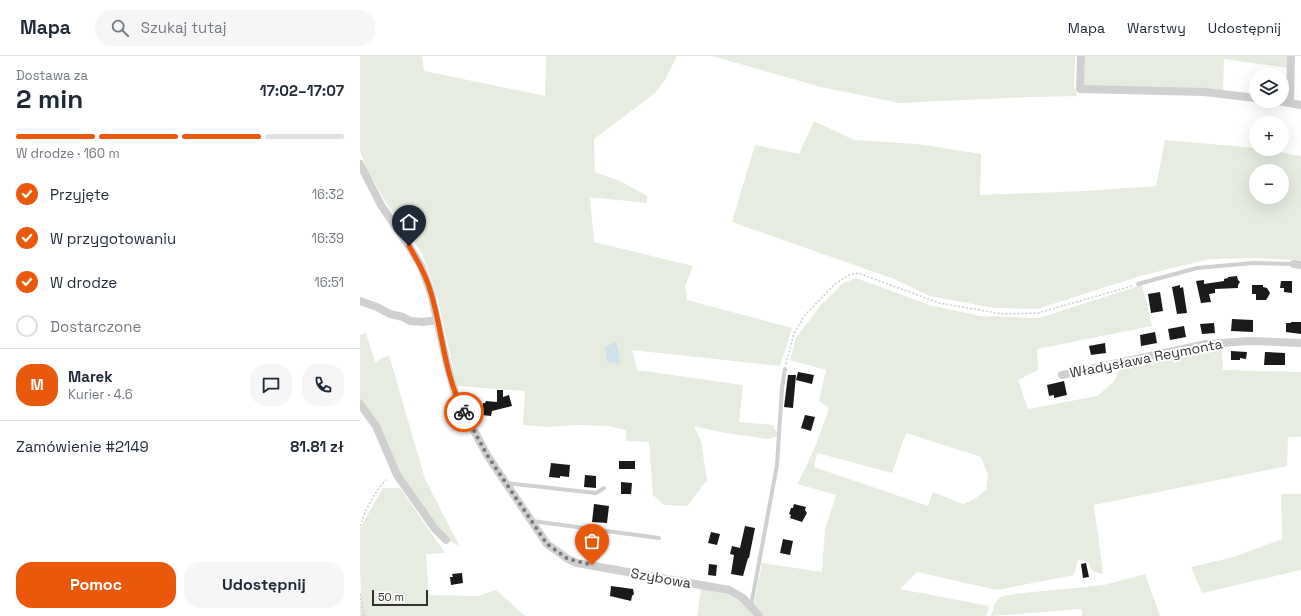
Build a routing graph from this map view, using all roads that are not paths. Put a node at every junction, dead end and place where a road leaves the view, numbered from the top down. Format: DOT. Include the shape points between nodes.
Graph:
graph roads {
  1 [pos="1081,56"];
  2 [pos="1290,56"];
  3 [pos="1249,97"];
  4 [pos="1290,102"];
  5 [pos="1301,105"];
  6 [pos="360,164"];
  7 [pos="1297,265"];
  8 [pos="1138,284"];
  9 [pos="360,301"];
  10 [pos="437,320"];
  11 [pos="1301,343"];
  12 [pos="785,369"];
  13 [pos="1062,374"];
  14 [pos="360,404"];
  15 [pos="505,482"];
  16 [pos="604,488"];
  17 [pos="531,521"];
  18 [pos="659,538"];
  19 [pos="446,540"];
  20 [pos="751,606"];
  21 [pos="759,616"];
  1 -- 3 [label="street" via="1080,89 1204,92"];
  2 -- 4 [label="street"];
  4 -- 5 [label="street"];
  6 -- 10 [label="street, Szybowa" via="381,205 421,266"];
  7 -- 8 [label="lane" via="1253,263 1197,268"];
  9 -- 10 [label="street" via="410,321"];
  10 -- 15 [label="street, Szybowa" via="456,398"];
  11 -- 13 [label="street, Władysława Reymonta" via="1250,341 1206,344"];
  12 -- 20 [label="lane" via="777,465"];
  14 -- 19 [label="street" via="376,426 397,474"];
  15 -- 16 [label="lane" via="596,493"];
  15 -- 17 [label="street, Szybowa"];
  17 -- 18 [label="lane"];
  17 -- 20 [label="street, Szybowa" via="547,544 577,563 729,590"];
  20 -- 21 [label="street, Szybowa"];
}
